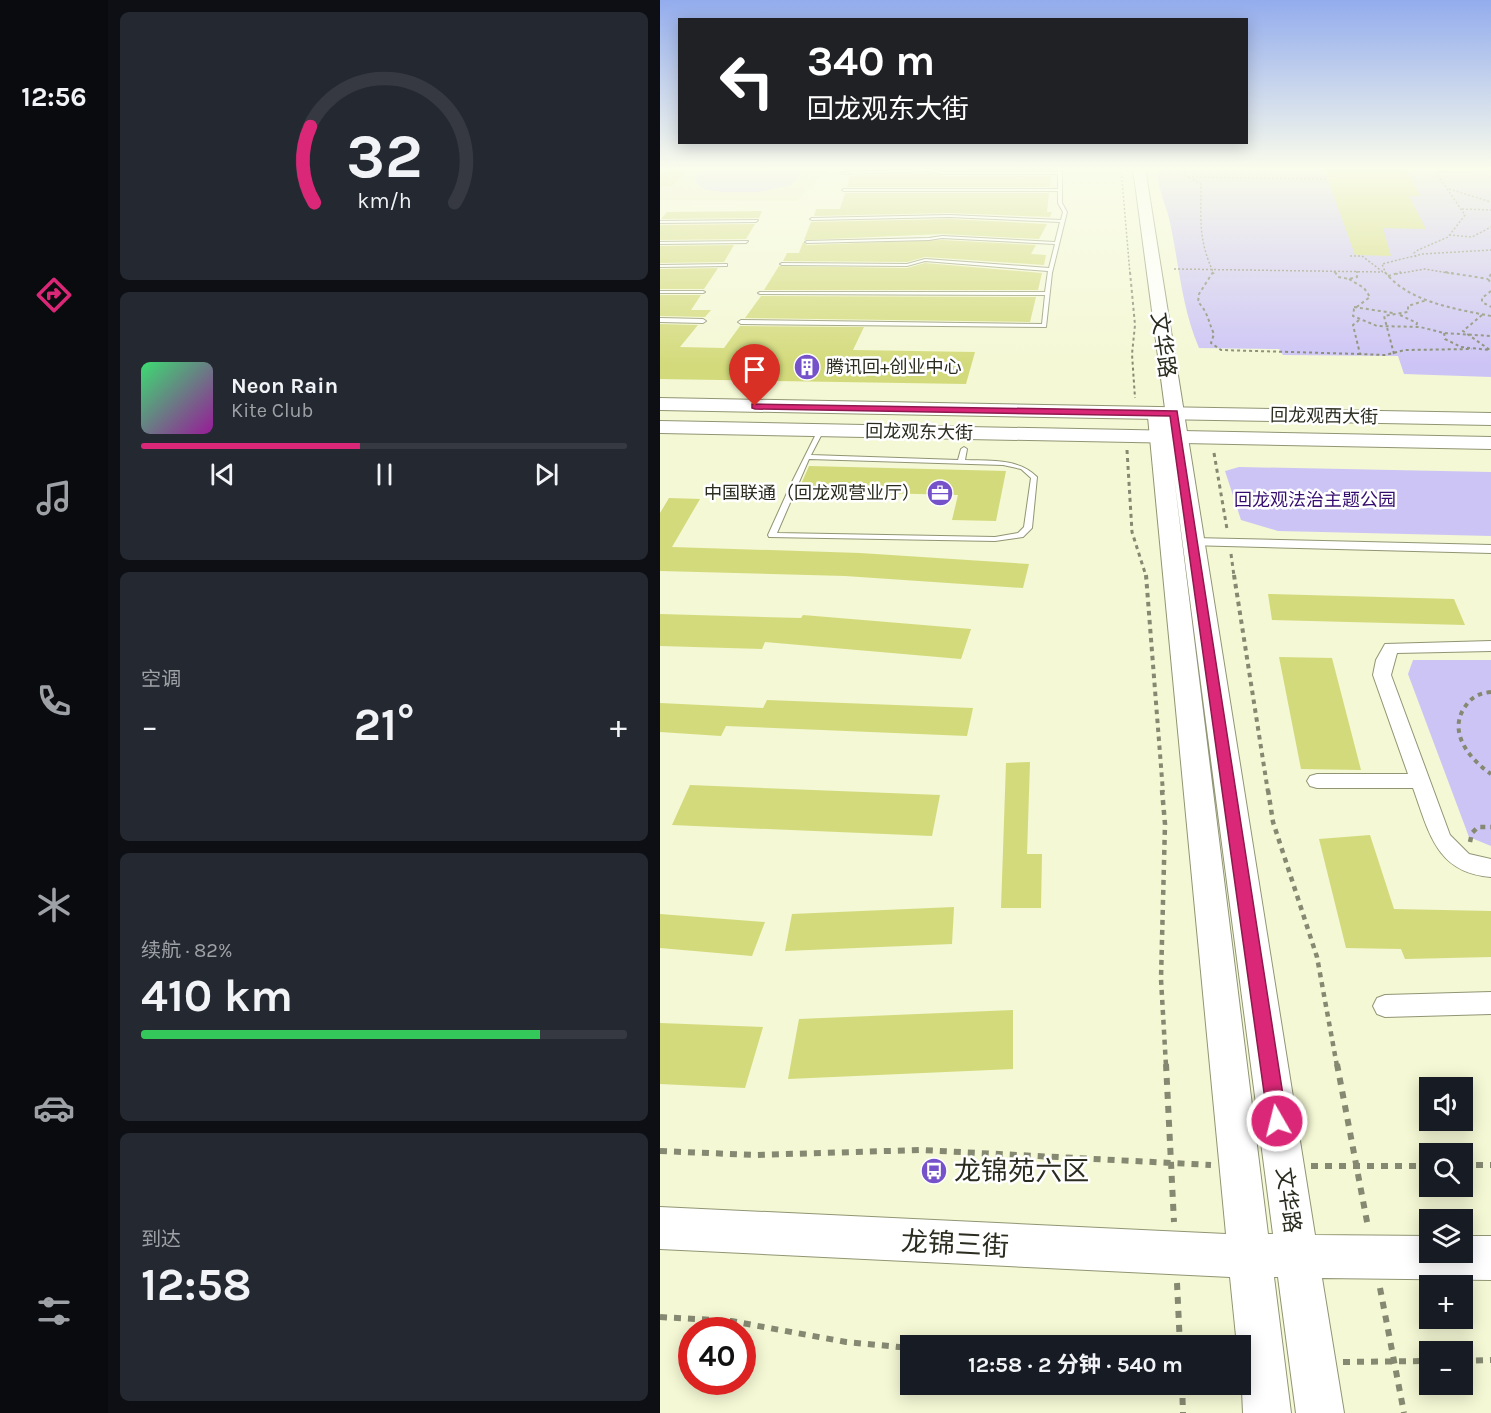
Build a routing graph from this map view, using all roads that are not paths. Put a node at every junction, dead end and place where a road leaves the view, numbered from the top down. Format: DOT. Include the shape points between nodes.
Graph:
graph roads {
  1 [pos="1058,234"];
  2 [pos="1139,234"];
  3 [pos="1145,234"];
  4 [pos="746,242"];
  5 [pos="807,242"];
  6 [pos="660,243"];
  7 [pos="1056,243"];
  8 [pos="782,264"];
  9 [pos="724,265"];
  10 [pos="660,266"];
  11 [pos="1050,270"];
  12 [pos="660,292"];
  13 [pos="703,292"];
  14 [pos="760,292"];
  15 [pos="1047,294"];
  16 [pos="660,320"];
  17 [pos="703,321"];
  18 [pos="741,322"];
  19 [pos="660,404"];
  20 [pos="1491,419"];
  21 [pos="1167,425"];
  22 [pos="660,427"];
  23 [pos="821,430"];
  24 [pos="1491,443"];
  25 [pos="964,449"];
  26 [pos="807,457"];
  27 [pos="961,461"];
  28 [pos="1193,542"];
  29 [pos="1491,549"];
  30 [pos="1491,646"];
  31 [pos="1317,781"];
  32 [pos="1421,781"];
  33 [pos="1491,868"];
  34 [pos="1491,1003"];
  35 [pos="1385,1006"];
  36 [pos="660,1228"];
  37 [pos="1249,1256"];
  38 [pos="1298,1257"];
  39 [pos="1491,1258"];
  40 [pos="1267,1413"];
  41 [pos="1320,1413"];
  1 -- 7 [label="lane"];
  2 -- 21 [label="street, 文华路"];
  3 -- 21 [label="street, 文华路"];
  4 -- 6 [label="lane"];
  5 -- 7 [label="lane" via="942,237"];
  7 -- 11 [label="lane"];
  8 -- 11 [label="lane" via="907,265 925,260"];
  9 -- 10 [label="lane"];
  11 -- 15 [label="lane"];
  12 -- 13 [label="lane"];
  14 -- 15 [label="lane"];
  15 -- 18 [label="lane" via="1044,326"];
  16 -- 17 [label="lane"];
  19 -- 21 [label="main road, 回龙观东大街"];
  20 -- 21 [label="main road, 回龙观西大街"];
  21 -- 23 [label="main road, 回龙观东大街"];
  21 -- 24 [label="main road, 回龙观西大街"];
  21 -- 28 [label="street, 文华路"];
  21 -- 37 [label="street, 文华路"];
  22 -- 23 [label="main road, 回龙观东大街"];
  23 -- 26 [label="lane"];
  25 -- 27 [label="lane"];
  26 -- 27 [label="lane"];
  26 -- 27 [label="lane" via="772,535 995,539 1020,535 1028,528 1034,477 1023,468 1003,463"];
  28 -- 29 [label="street"];
  28 -- 38 [label="street, 文华路"];
  30 -- 32 [label="street" via="1392,648 1385,660 1382,675"];
  31 -- 32 [label="street"];
  32 -- 33 [label="street" via="1450,854 1477,868"];
  34 -- 35 [label="street"];
  36 -- 37 [label="street, 龙锦三街"];
  37 -- 38 [label="street, 龙锦三街"];
  37 -- 40 [label="street, 文华路"];
  38 -- 39 [label="street, 龙锦三街"];
  38 -- 41 [label="street, 文华路"];
}
